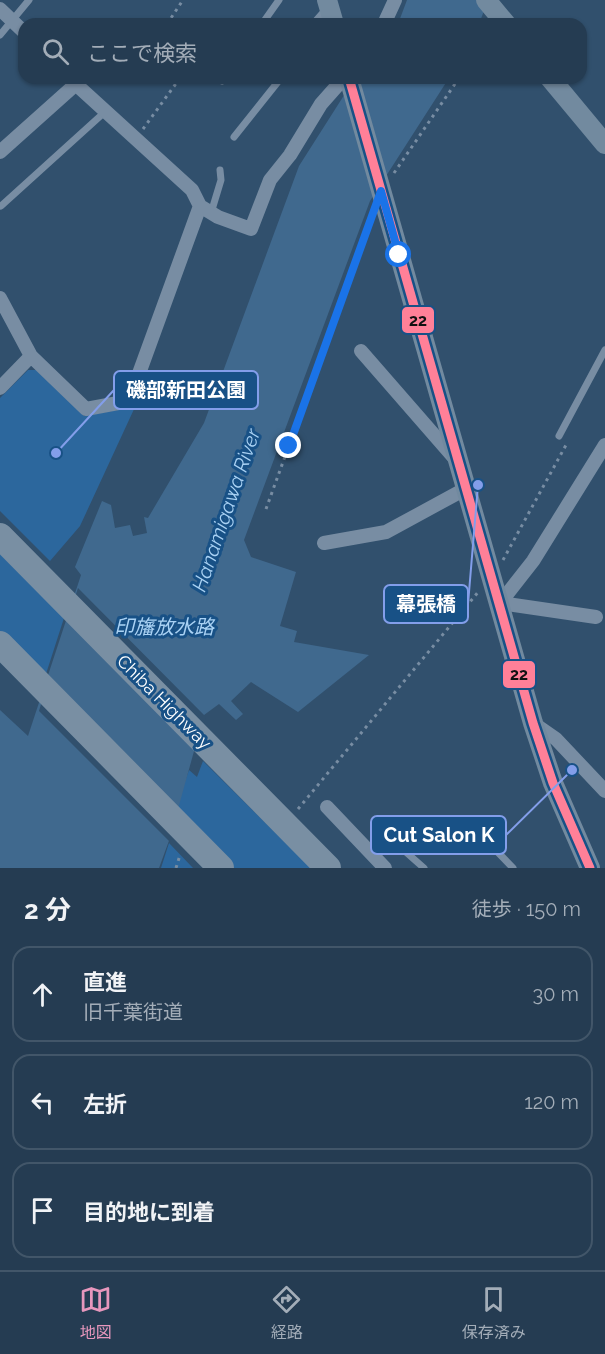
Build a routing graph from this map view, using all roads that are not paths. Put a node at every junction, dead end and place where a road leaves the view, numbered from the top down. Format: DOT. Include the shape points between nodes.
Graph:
graph roads {
  1 [pos="28,0"];
  2 [pos="279,0"];
  3 [pos="395,0"];
  4 [pos="490,4"];
  5 [pos="0,9"];
  6 [pos="266,18"];
  7 [pos="387,18"];
  8 [pos="501,18"];
  9 [pos="13,20"];
  10 [pos="18,25"];
  11 [pos="0,34"];
  12 [pos="69,84"];
  13 [pos="76,84"];
  14 [pos="277,84"];
  15 [pos="343,84"];
  16 [pos="349,84"];
  17 [pos="555,84"];
  18 [pos="107,110"];
  19 [pos="234,138"];
  20 [pos="605,144"];
  21 [pos="0,152"];
  22 [pos="220,170"];
  23 [pos="2,206"];
  24 [pos="206,209"];
  25 [pos="0,298"];
  26 [pos="605,350"];
  27 [pos="361,351"];
  28 [pos="31,356"];
  29 [pos="0,388"];
  30 [pos="559,436"];
  31 [pos="605,445"];
  32 [pos="459,464"];
  33 [pos="466,488"];
  34 [pos="0,536"];
  35 [pos="324,543"];
  36 [pos="500,603"];
  37 [pos="596,617"];
  38 [pos="0,644"];
  39 [pos="532,723"];
  40 [pos="605,791"];
  41 [pos="327,807"];
  42 [pos="451,826"];
  43 [pos="390,838"];
  44 [pos="221,868"];
  45 [pos="328,868"];
  46 [pos="385,868"];
  47 [pos="424,868"];
  48 [pos="513,868"];
  49 [pos="590,868"];
  1 -- 9 [label="lane"];
  2 -- 6 [label="lane"];
  3 -- 7 [label="street"];
  4 -- 8 [label="street"];
  5 -- 9 [label="street"];
  9 -- 10 [label="street"];
  9 -- 11 [label="lane"];
  12 -- 21 [label="street"];
  13 -- 18 [label="street"];
  14 -- 19 [label="lane"];
  15 -- 24 [label="street" via="321,104 270,180 251,229"];
  16 -- 32 [label="street"];
  17 -- 20 [label="street"];
  18 -- 23 [label="lane"];
  18 -- 24 [label="street" via="192,190"];
  22 -- 24 [label="lane" via="221,180"];
  24 -- 28 [label="street" via="129,401 86,409"];
  25 -- 28 [label="street"];
  26 -- 30 [label="lane"];
  27 -- 32 [label="street"];
  28 -- 29 [label="street"];
  31 -- 36 [label="street" via="533,561"];
  32 -- 33 [label="street"];
  33 -- 35 [label="street" via="386,532"];
  33 -- 36 [label="street"];
  34 -- 45 [label="highway, Chiba Highway"];
  36 -- 37 [label="street"];
  36 -- 39 [label="street"];
  38 -- 44 [label="highway"];
  39 -- 40 [label="street" via="556,739"];
  39 -- 49 [label="street"];
  41 -- 46 [label="street"];
  42 -- 48 [label="lane" via="488,842"];
  43 -- 47 [label="lane"];
}
